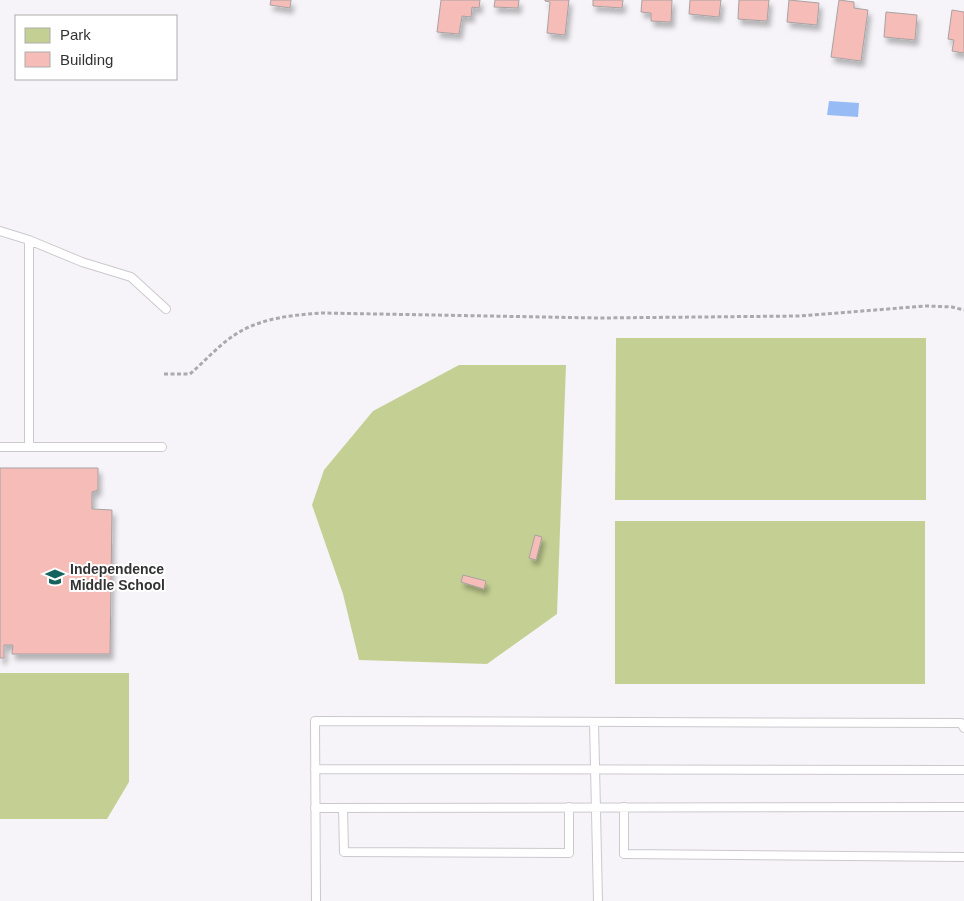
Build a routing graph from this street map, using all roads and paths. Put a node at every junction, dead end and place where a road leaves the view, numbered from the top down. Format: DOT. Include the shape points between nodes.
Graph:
graph roads {
  1 [pos="0,231"];
  2 [pos="30,240"];
  3 [pos="166,309"];
  4 [pos="964,310"];
  5 [pos="164,374"];
  6 [pos="29,446"];
  7 [pos="162,446"];
  8 [pos="0,447"];
  9 [pos="594,722"];
  10 [pos="964,728"];
  11 [pos="315,769"];
  12 [pos="595,769"];
  13 [pos="964,770"];
  14 [pos="569,807"];
  15 [pos="596,807"];
  16 [pos="624,807"];
  17 [pos="964,807"];
  18 [pos="315,808"];
  19 [pos="343,808"];
  20 [pos="964,857"];
  21 [pos="316,901"];
  22 [pos="598,901"];
  1 -- 2 [label="lane"];
  2 -- 3 [label="lane" via="82,262 131,277"];
  2 -- 6 [label="lane"];
  4 -- 5 [label="path" via="926,306 799,316 598,318 322,313 286,316 255,325 233,335 190,374"];
  6 -- 7 [label="lane"];
  6 -- 8 [label="lane"];
  9 -- 10 [label="lane" via="961,723"];
  9 -- 11 [label="lane" via="315,721"];
  9 -- 12 [label="lane"];
  11 -- 12 [label="lane"];
  11 -- 18 [label="lane"];
  12 -- 13 [label="lane"];
  12 -- 15 [label="lane"];
  14 -- 15 [label="lane"];
  14 -- 19 [label="lane"];
  14 -- 19 [label="lane" via="569,853 344,852"];
  15 -- 16 [label="lane"];
  15 -- 22 [label="lane"];
  16 -- 17 [label="lane"];
  16 -- 20 [label="lane" via="624,854"];
  18 -- 19 [label="lane"];
  18 -- 21 [label="lane"];
}
